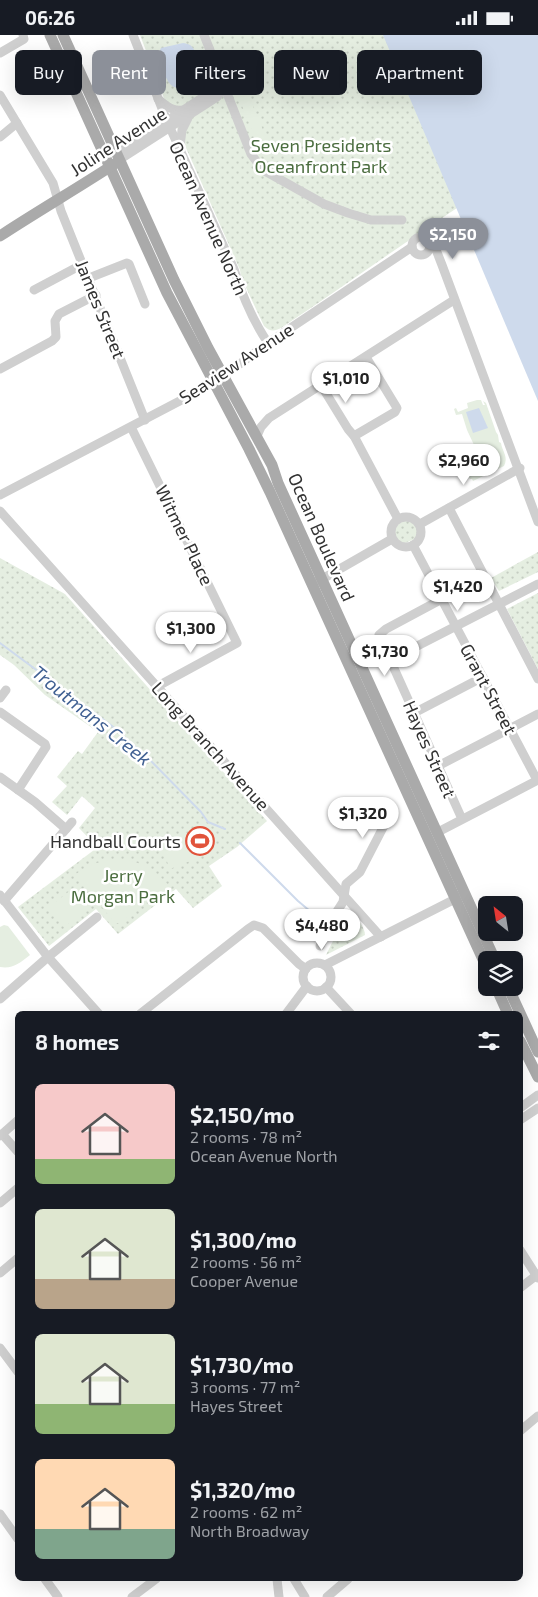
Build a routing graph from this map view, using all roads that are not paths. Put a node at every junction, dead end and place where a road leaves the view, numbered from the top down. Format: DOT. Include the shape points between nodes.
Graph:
graph roads {
  1 [pos="22,35"];
  2 [pos="50,35"];
  3 [pos="63,35"];
  4 [pos="133,35"];
  5 [pos="204,35"];
  6 [pos="210,50"];
  7 [pos="0,53"];
  8 [pos="0,95"];
  9 [pos="208,95"];
  10 [pos="228,95"];
  11 [pos="157,98"];
  12 [pos="187,113"];
  13 [pos="17,123"];
  14 [pos="169,125"];
  15 [pos="0,137"];
  16 [pos="180,149"];
  17 [pos="113,160"];
  18 [pos="58,198"];
  19 [pos="402,221"];
  20 [pos="0,237"];
  21 [pos="83,264"];
  22 [pos="89,278"];
  23 [pos="34,290"];
  24 [pos="96,295"];
  25 [pos="454,300"];
  26 [pos="145,304"];
  27 [pos="268,343"];
  28 [pos="366,357"];
  29 [pos="0,369"];
  30 [pos="224,376"];
  31 [pos="214,383"];
  32 [pos="321,385"];
  33 [pos="145,419"];
  34 [pos="131,427"];
  35 [pos="256,435"];
  36 [pos="354,436"];
  37 [pos="519,468"];
  38 [pos="0,495"];
  39 [pos="449,508"];
  40 [pos="0,511"];
  41 [pos="398,519"];
  42 [pos="538,521"];
  43 [pos="420,524"];
  44 [pos="392,539"];
  45 [pos="413,545"];
  46 [pos="317,582"];
  47 [pos="538,584"];
  48 [pos="442,599"];
  49 [pos="499,604"];
  50 [pos="456,626"];
  51 [pos="390,660"];
  52 [pos="483,677"];
  53 [pos="538,679"];
  54 [pos="158,686"];
  55 [pos="6,690"];
  56 [pos="0,698"];
  57 [pos="0,712"];
  58 [pos="414,713"];
  59 [pos="538,714"];
  60 [pos="510,729"];
  61 [pos="438,766"];
  62 [pos="0,777"];
  63 [pos="538,780"];
  64 [pos="18,790"];
  65 [pos="388,816"];
  66 [pos="462,819"];
  67 [pos="438,832"];
  68 [pos="344,895"];
  69 [pos="461,896"];
  70 [pos="2,898"];
  71 [pos="97,917"];
  72 [pos="381,937"];
  73 [pos="320,946"];
  74 [pos="481,951"];
  75 [pos="491,951"];
  76 [pos="48,957"];
  77 [pos="325,965"];
  78 [pos="306,969"];
  79 [pos="307,986"];
  80 [pos="326,987"];
  81 [pos="500,996"];
  82 [pos="512,996"];
  83 [pos="0,999"];
  84 [pos="96,1011"];
  85 [pos="144,1011"];
  86 [pos="288,1011"];
  87 [pos="348,1011"];
  88 [pos="507,1011"];
  89 [pos="519,1011"];
  90 [pos="523,1020"];
  91 [pos="523,1047"];
  92 [pos="538,1052"];
  93 [pos="538,1077"];
  94 [pos="538,1095"];
  95 [pos="523,1106"];
  96 [pos="538,1108"];
  97 [pos="523,1118"];
  98 [pos="15,1123"];
  99 [pos="1,1135"];
  100 [pos="15,1149"];
  101 [pos="15,1190"];
  102 [pos="0,1203"];
  103 [pos="523,1254"];
  104 [pos="15,1259"];
  105 [pos="1,1269"];
  106 [pos="538,1276"];
  107 [pos="523,1286"];
  108 [pos="0,1347"];
  109 [pos="15,1368"];
  110 [pos="538,1416"];
  111 [pos="523,1428"];
  112 [pos="2,1520"];
  113 [pos="15,1535"];
  114 [pos="46,1581"];
  115 [pos="153,1581"];
  116 [pos="277,1581"];
  117 [pos="295,1581"];
  118 [pos="346,1581"];
  119 [pos="58,1597"];
  120 [pos="132,1597"];
  121 [pos="279,1597"];
  122 [pos="305,1597"];
  123 [pos="327,1597"];
  1 -- 7 [label="street" via="24,39"];
  2 -- 17 [label="main road"];
  3 -- 17 [label="main road"];
  4 -- 11 [label="street, Ocean Avenue North"];
  5 -- 6 [label="street"];
  8 -- 13 [label="street, James Street"];
  9 -- 12 [label="street, Joline Avenue"];
  10 -- 19 [label="street" via="251,154 264,170 324,204 348,213 372,220"];
  11 -- 12 [label="street" via="172,110"];
  11 -- 14 [label="street, Ocean Avenue North"];
  12 -- 14 [label="street, Joline Avenue"];
  12 -- 16 [label="street"];
  13 -- 15 [label="street"];
  13 -- 18 [label="street, James Street" via="53,183"];
  14 -- 16 [label="street, Ocean Avenue North"];
  14 -- 17 [label="street, Joline Avenue"];
  16 -- 27 [label="street, Ocean Avenue North" via="258,328"];
  17 -- 18 [label="main road, Joline Avenue" via="66,189"];
  17 -- 30 [label="main road, Ocean Boulevard"];
  17 -- 31 [label="main road, Ocean Boulevard" via="167,293"];
  18 -- 20 [label="main road, Joline Avenue"];
  18 -- 21 [label="street, James Street"];
  21 -- 22 [label="street, James Street"];
  21 -- 23 [label="street"];
  22 -- 24 [label="street, James Street"];
  22 -- 26 [label="street" via="129,264"];
  24 -- 29 [label="street" via="59,314 55,321 54,340"];
  24 -- 33 [label="street, James Street"];
  25 -- 27 [label="street, Seaview Avenue" via="435,248 429,245 422,255 412,247"];
  25 -- 28 [label="street"];
  25 -- 37 [label="street"];
  27 -- 30 [label="street, Seaview Avenue"];
  28 -- 32 [label="street"];
  28 -- 36 [label="street" via="397,408"];
  30 -- 31 [label="street, Seaview Avenue"];
  30 -- 35 [label="main road, Ocean Boulevard"];
  31 -- 33 [label="street, Seaview Avenue"];
  31 -- 46 [label="main road, Ocean Boulevard"];
  32 -- 35 [label="street" via="269,418"];
  32 -- 36 [label="street"];
  33 -- 34 [label="street, Seaview Avenue"];
  34 -- 38 [label="street, Seaview Avenue"];
  34 -- 54 [label="street, Witmer Place" via="237,643"];
  35 -- 46 [label="main road, Ocean Boulevard" via="272,465"];
  36 -- 41 [label="street"];
  37 -- 39 [label="street"];
  37 -- 42 [label="street"];
  39 -- 43 [label="street"];
  39 -- 49 [label="street"];
  40 -- 54 [label="street, Long Branch Avenue"];
  41 -- 43 [label="street" via="412,518"];
  41 -- 44 [label="street" via="392,525"];
  43 -- 45 [label="street" via="421,536"];
  44 -- 45 [label="street" via="399,546"];
  44 -- 46 [label="street"];
  45 -- 48 [label="street, Grant Street"];
  46 -- 67 [label="main road, Ocean Boulevard"];
  46 -- 69 [label="main road, Ocean Boulevard"];
  47 -- 49 [label="street"];
  48 -- 50 [label="street, Grant Street"];
  48 -- 51 [label="street, Hayes Street" via="381,632 380,639"];
  49 -- 50 [label="street"];
  49 -- 53 [label="street"];
  50 -- 51 [label="street"];
  50 -- 52 [label="street, Grant Street"];
  51 -- 58 [label="street, Hayes Street"];
  52 -- 58 [label="street"];
  52 -- 60 [label="street, Grant Street"];
  54 -- 68 [label="street, Long Branch Avenue"];
  55 -- 56 [label="street"];
  57 -- 64 [label="street" via="46,747"];
  58 -- 61 [label="street, Hayes Street"];
  59 -- 60 [label="street"];
  60 -- 61 [label="street"];
  60 -- 63 [label="street, Grant Street"];
  61 -- 66 [label="street, Hayes Street"];
  62 -- 64 [label="street"];
  63 -- 66 [label="street"];
  64 -- 70 [label="street" via="69,825"];
  65 -- 68 [label="street" via="360,871 346,885"];
  66 -- 67 [label="street"];
  67 -- 69 [label="main road, Ocean Boulevard"];
  68 -- 72 [label="street, Long Branch Avenue"];
  68 -- 73 [label="street" via="343,904"];
  69 -- 72 [label="street"];
  69 -- 74 [label="main road, Ocean Boulevard"];
  69 -- 75 [label="main road, Ocean Boulevard" via="472,909"];
  70 -- 76 [label="street"];
  71 -- 76 [label="street"];
  72 -- 77 [label="street"];
  76 -- 83 [label="street"];
  76 -- 84 [label="street"];
  77 -- 78 [label="street" via="317,963"];
  77 -- 80 [label="street" via="331,976"];
  78 -- 79 [label="street" via="304,980"];
  78 -- 85 [label="street" via="263,928 251,926"];
  79 -- 80 [label="street" via="314,990"];
  79 -- 86 [label="street"];
  80 -- 87 [label="street"];
  81 -- 88 [label="main road"];
  82 -- 89 [label="main road"];
  90 -- 92 [label="main road"];
  91 -- 93 [label="main road"];
  94 -- 95 [label="street"];
  96 -- 97 [label="street"];
  98 -- 99 [label="street"];
  99 -- 100 [label="street"];
  101 -- 102 [label="street"];
  103 -- 106 [label="street"];
  104 -- 105 [label="street"];
  106 -- 107 [label="street"];
  108 -- 109 [label="street"];
  110 -- 111 [label="street"];
  112 -- 113 [label="street"];
  114 -- 119 [label="street"];
  115 -- 120 [label="street"];
  116 -- 121 [label="street"];
  117 -- 122 [label="street"];
  118 -- 123 [label="street"];
}
